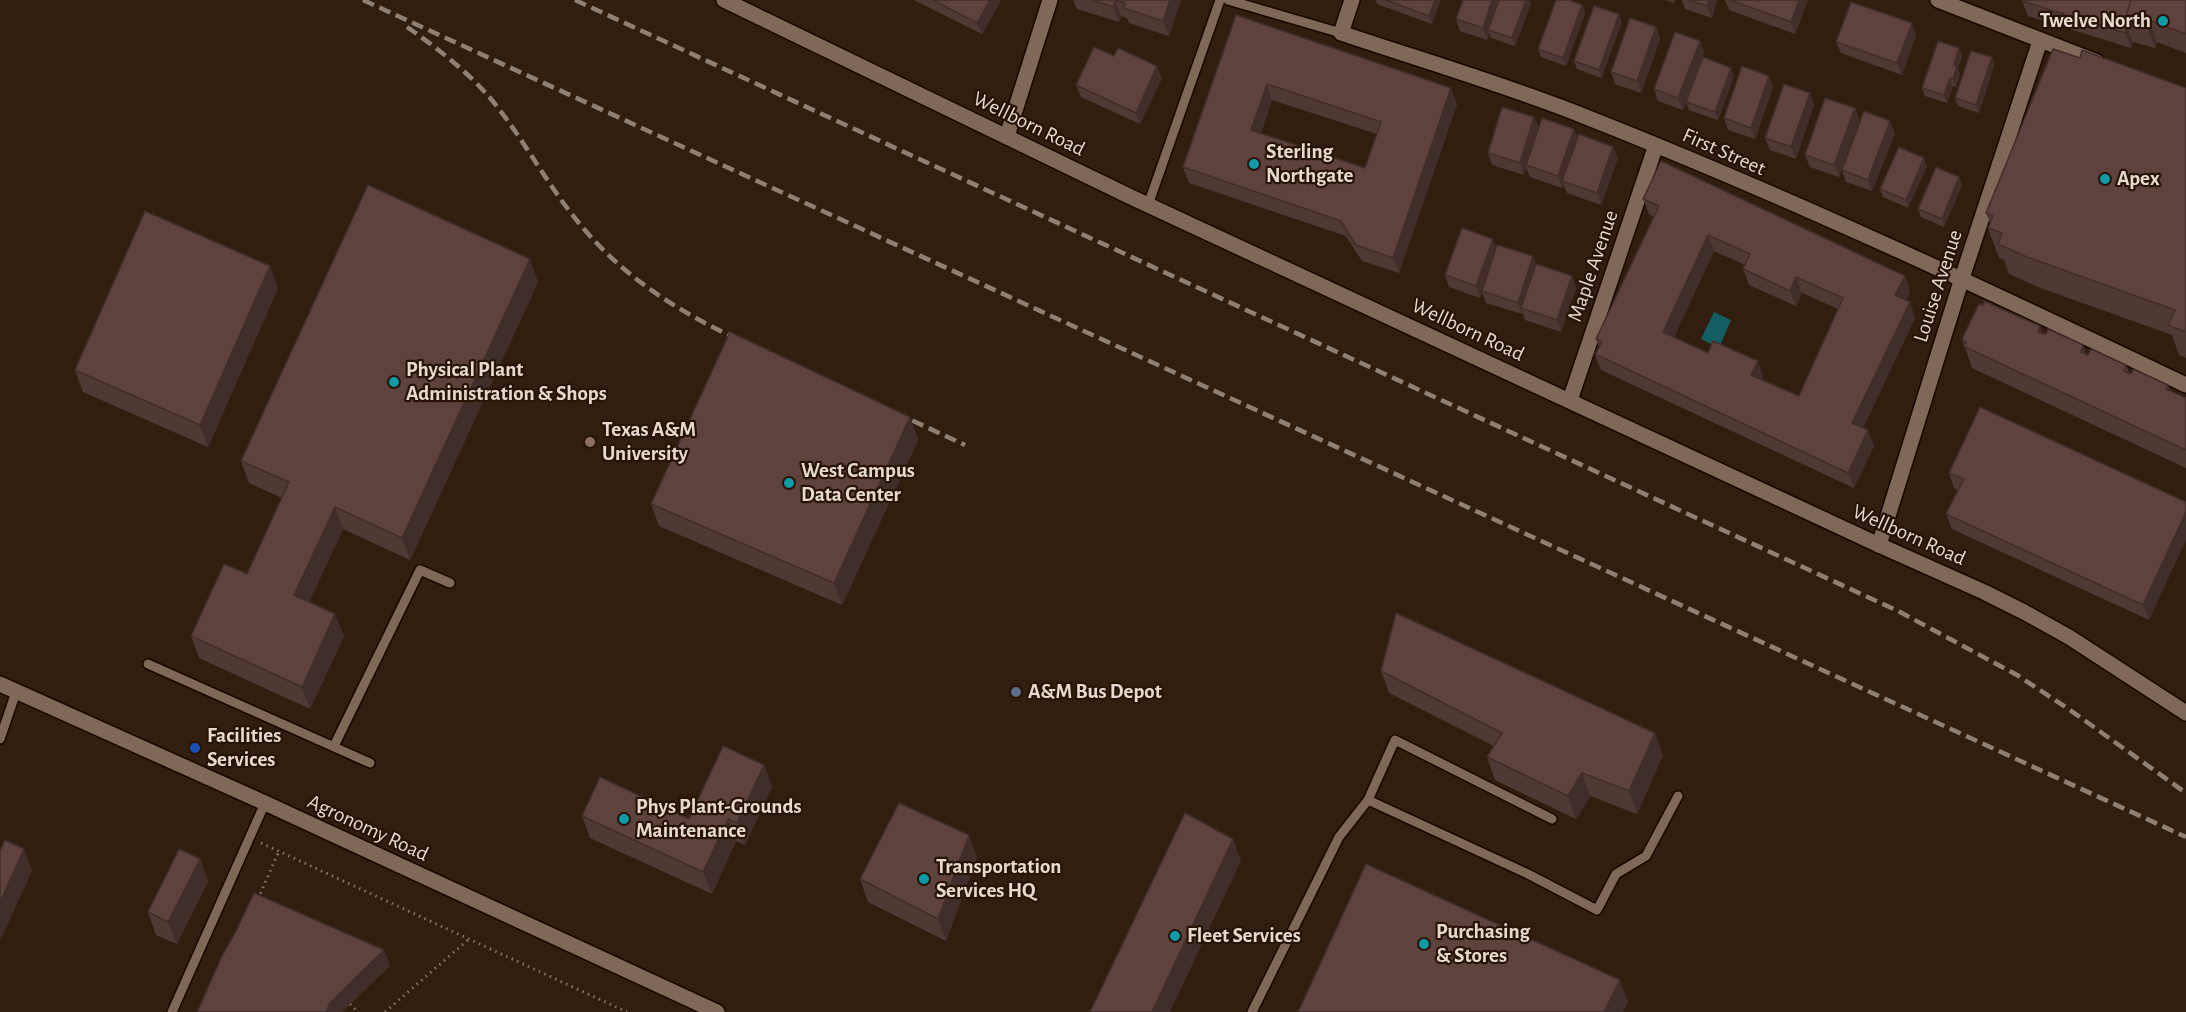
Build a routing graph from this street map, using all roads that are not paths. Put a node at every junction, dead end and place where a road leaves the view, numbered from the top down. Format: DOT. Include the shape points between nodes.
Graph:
graph roads {
  1 [pos="724,0"];
  2 [pos="1050,0"];
  3 [pos="1220,0"];
  4 [pos="1228,0"];
  5 [pos="1352,0"];
  6 [pos="1938,0"];
  7 [pos="1341,33"];
  8 [pos="2040,41"];
  9 [pos="2113,69"];
  10 [pos="1007,136"];
  11 [pos="1656,145"];
  12 [pos="1148,205"];
  13 [pos="1962,278"];
  14 [pos="2186,385"];
  15 [pos="1570,400"];
  16 [pos="1879,545"];
  17 [pos="450,583"];
  18 [pos="148,664"];
  19 [pos="0,684"];
  20 [pos="16,692"];
  21 [pos="2186,713"];
  22 [pos="0,739"];
  23 [pos="334,746"];
  24 [pos="370,763"];
  25 [pos="1678,796"];
  26 [pos="1368,800"];
  27 [pos="265,803"];
  28 [pos="1552,819"];
  29 [pos="172,1012"];
  30 [pos="717,1012"];
  31 [pos="1252,1012"];
  1 -- 10 [label="street, Wellborn Road"];
  2 -- 10 [label="street"];
  3 -- 12 [label="lane"];
  4 -- 7 [label="lane, First Street"];
  5 -- 7 [label="street"];
  6 -- 8 [label="street"];
  7 -- 11 [label="street, First Street" via="1578,114"];
  8 -- 9 [label="street"];
  8 -- 13 [label="street, Louise Avenue"];
  10 -- 12 [label="street, Wellborn Road"];
  11 -- 13 [label="street, First Street"];
  11 -- 15 [label="street, Maple Avenue"];
  12 -- 15 [label="street, Wellborn Road"];
  13 -- 14 [label="street, First Street"];
  13 -- 16 [label="street, Louise Avenue"];
  15 -- 16 [label="street, Wellborn Road"];
  16 -- 21 [label="street, Wellborn Road" via="2024,612"];
  17 -- 23 [label="lane" via="420,570"];
  18 -- 23 [label="lane"];
  19 -- 20 [label="street, Agronomy Road"];
  20 -- 22 [label="lane"];
  20 -- 27 [label="street, Agronomy Road"];
  23 -- 24 [label="lane"];
  25 -- 26 [label="lane" via="1646,856 1616,874 1597,910"];
  26 -- 28 [label="lane" via="1395,740"];
  26 -- 31 [label="lane" via="1340,837"];
  27 -- 29 [label="lane"];
  27 -- 30 [label="street, Agronomy Road"];
}
